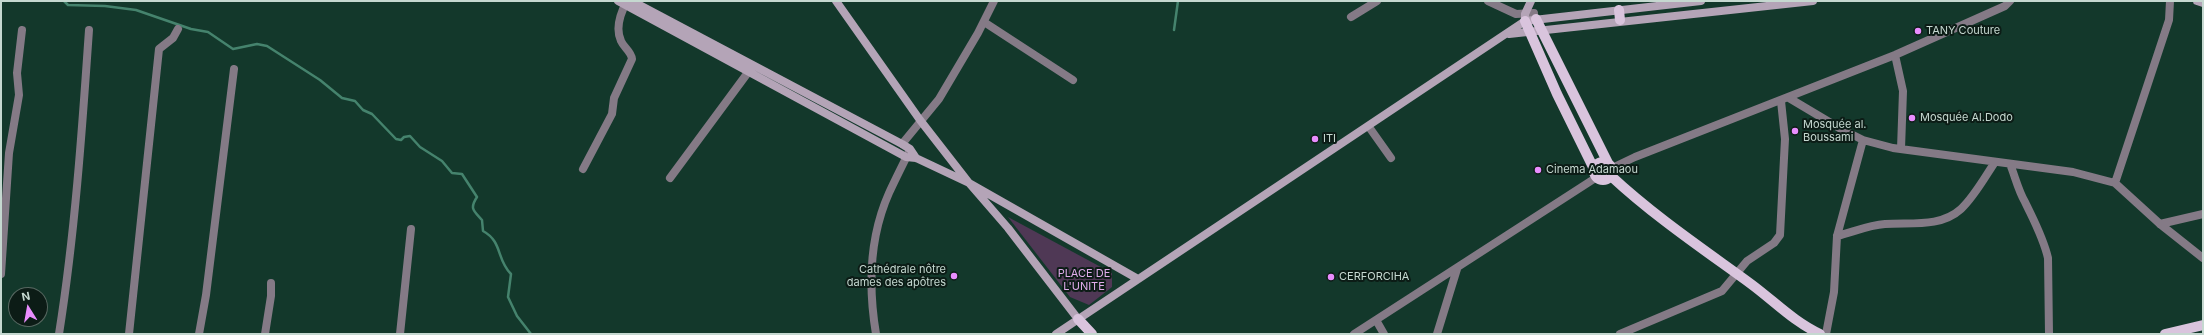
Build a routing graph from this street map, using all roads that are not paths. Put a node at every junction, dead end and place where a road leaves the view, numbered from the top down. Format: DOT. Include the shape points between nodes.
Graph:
graph roads {
  1 [pos="836,1"];
  2 [pos="984,1"];
  3 [pos="994,1"];
  4 [pos="1377,1"];
  5 [pos="1488,1"];
  6 [pos="1701,1"];
  7 [pos="1813,1"];
  8 [pos="2010,1"];
  9 [pos="2170,1"];
  10 [pos="2197,1"];
  11 [pos="625,2"];
  12 [pos="1530,2"];
  13 [pos="2203,3"];
  14 [pos="1757,4"];
  15 [pos="990,9"];
  16 [pos="1619,15"];
  17 [pos="1530,17"];
  18 [pos="1351,18"];
  19 [pos="984,22"];
  20 [pos="178,29"];
  21 [pos="22,30"];
  22 [pos="89,30"];
  23 [pos="1541,30"];
  24 [pos="1530,32"];
  25 [pos="1506,34"];
  26 [pos="1895,55"];
  27 [pos="234,69"];
  28 [pos="751,69"];
  29 [pos="1073,80"];
  30 [pos="1570,87"];
  31 [pos="1557,94"];
  32 [pos="1789,98"];
  33 [pos="1781,101"];
  34 [pos="920,120"];
  35 [pos="1369,127"];
  36 [pos="1863,140"];
  37 [pos="902,144"];
  38 [pos="910,149"];
  39 [pos="1901,149"];
  40 [pos="906,158"];
  41 [pos="916,158"];
  42 [pos="1391,158"];
  43 [pos="1994,162"];
  44 [pos="2010,164"];
  45 [pos="583,169"];
  46 [pos="1610,169"];
  47 [pos="1596,173"];
  48 [pos="670,178"];
  49 [pos="969,183"];
  50 [pos="2115,183"];
  51 [pos="2203,214"];
  52 [pos="2160,224"];
  53 [pos="411,229"];
  54 [pos="1838,236"];
  55 [pos="2203,258"];
  56 [pos="1457,269"];
  57 [pos="1,274"];
  58 [pos="1737,275"];
  59 [pos="1138,279"];
  60 [pos="271,283"];
  61 [pos="1078,319"];
  62 [pos="1376,320"];
  63 [pos="2203,325"];
  64 [pos="59,334"];
  65 [pos="129,334"];
  66 [pos="199,334"];
  67 [pos="265,334"];
  68 [pos="400,334"];
  69 [pos="876,334"];
  70 [pos="1056,334"];
  71 [pos="1092,334"];
  72 [pos="1354,334"];
  73 [pos="1384,334"];
  74 [pos="1437,334"];
  75 [pos="1620,334"];
  76 [pos="1820,334"];
  77 [pos="2049,334"];
  78 [pos="2165,334"];
  1 -- 34 [label="main road"];
  2 -- 15 [label="street"];
  3 -- 15 [label="street"];
  4 -- 18 [label="street"];
  5 -- 17 [label="street" via="1510,12"];
  6 -- 16 [label="main road"];
  7 -- 14 [label="main road"];
  8 -- 26 [label="street" via="1998,9"];
  9 -- 50 [label="street" via="2169,20"];
  10 -- 13 [label="main road"];
  11 -- 28 [label="main road"];
  11 -- 45 [label="street" via="619,18 620,39 632,59 614,98 612,114"];
  12 -- 17 [label="main road"];
  14 -- 16 [label="main road"];
  15 -- 19 [label="street"];
  16 -- 17 [label="main road"];
  16 -- 23 [label="main road"];
  17 -- 23 [label="main road"];
  17 -- 24 [label="main road"];
  17 -- 25 [label="main road"];
  19 -- 29 [label="street"];
  19 -- 34 [label="street" via="939,99"];
  20 -- 65 [label="street" via="173,38 159,49"];
  21 -- 57 [label="street" via="17,73 19,95 9,152"];
  22 -- 64 [label="street" via="68,280"];
  23 -- 24 [label="main road"];
  23 -- 30 [label="main road"];
  24 -- 25 [label="main road"];
  24 -- 31 [label="main road"];
  25 -- 35 [label="main road"];
  26 -- 32 [label="street"];
  26 -- 39 [label="street" via="1904,91"];
  27 -- 66 [label="street"];
  28 -- 37 [label="main road"];
  28 -- 40 [label="main road"];
  28 -- 48 [label="street"];
  30 -- 31 [label="main road"];
  30 -- 46 [label="main road"];
  31 -- 47 [label="main road"];
  32 -- 33 [label="street"];
  32 -- 36 [label="street" via="1841,130"];
  33 -- 46 [label="street"];
  33 -- 58 [label="street" via="1786,139 1780,235 1774,243 1747,260"];
  34 -- 37 [label="street"];
  34 -- 49 [label="main road"];
  35 -- 42 [label="street"];
  35 -- 59 [label="main road"];
  36 -- 39 [label="street"];
  36 -- 54 [label="street"];
  37 -- 38 [label="main road"];
  38 -- 40 [label="street"];
  38 -- 41 [label="main road"];
  39 -- 43 [label="street"];
  40 -- 41 [label="main road"];
  40 -- 69 [label="street" via="888,195 872,246 872,308"];
  41 -- 49 [label="main road"];
  43 -- 44 [label="street"];
  43 -- 54 [label="street" via="1961,209 1951,216 1916,225 1874,226"];
  44 -- 50 [label="street" via="2073,172"];
  44 -- 77 [label="street" via="2024,201 2037,224 2048,258"];
  46 -- 47 [label="main road" via="1603,180"];
  46 -- 47 [label="main road" via="1600,162"];
  46 -- 58 [label="main road" via="1638,201"];
  47 -- 56 [label="street"];
  49 -- 59 [label="main road"];
  49 -- 61 [label="main road" via="1008,228"];
  50 -- 52 [label="street"];
  51 -- 52 [label="street"];
  52 -- 55 [label="street"];
  53 -- 68 [label="street"];
  54 -- 76 [label="street" via="1834,292"];
  56 -- 62 [label="street"];
  56 -- 74 [label="street"];
  58 -- 75 [label="street" via="1722,291"];
  58 -- 76 [label="main road" via="1780,309"];
  59 -- 61 [label="main road"];
  60 -- 67 [label="street"];
  61 -- 70 [label="main road"];
  61 -- 71 [label="main road"];
  62 -- 72 [label="street"];
  62 -- 73 [label="street"];
  63 -- 78 [label="main road"];
}
